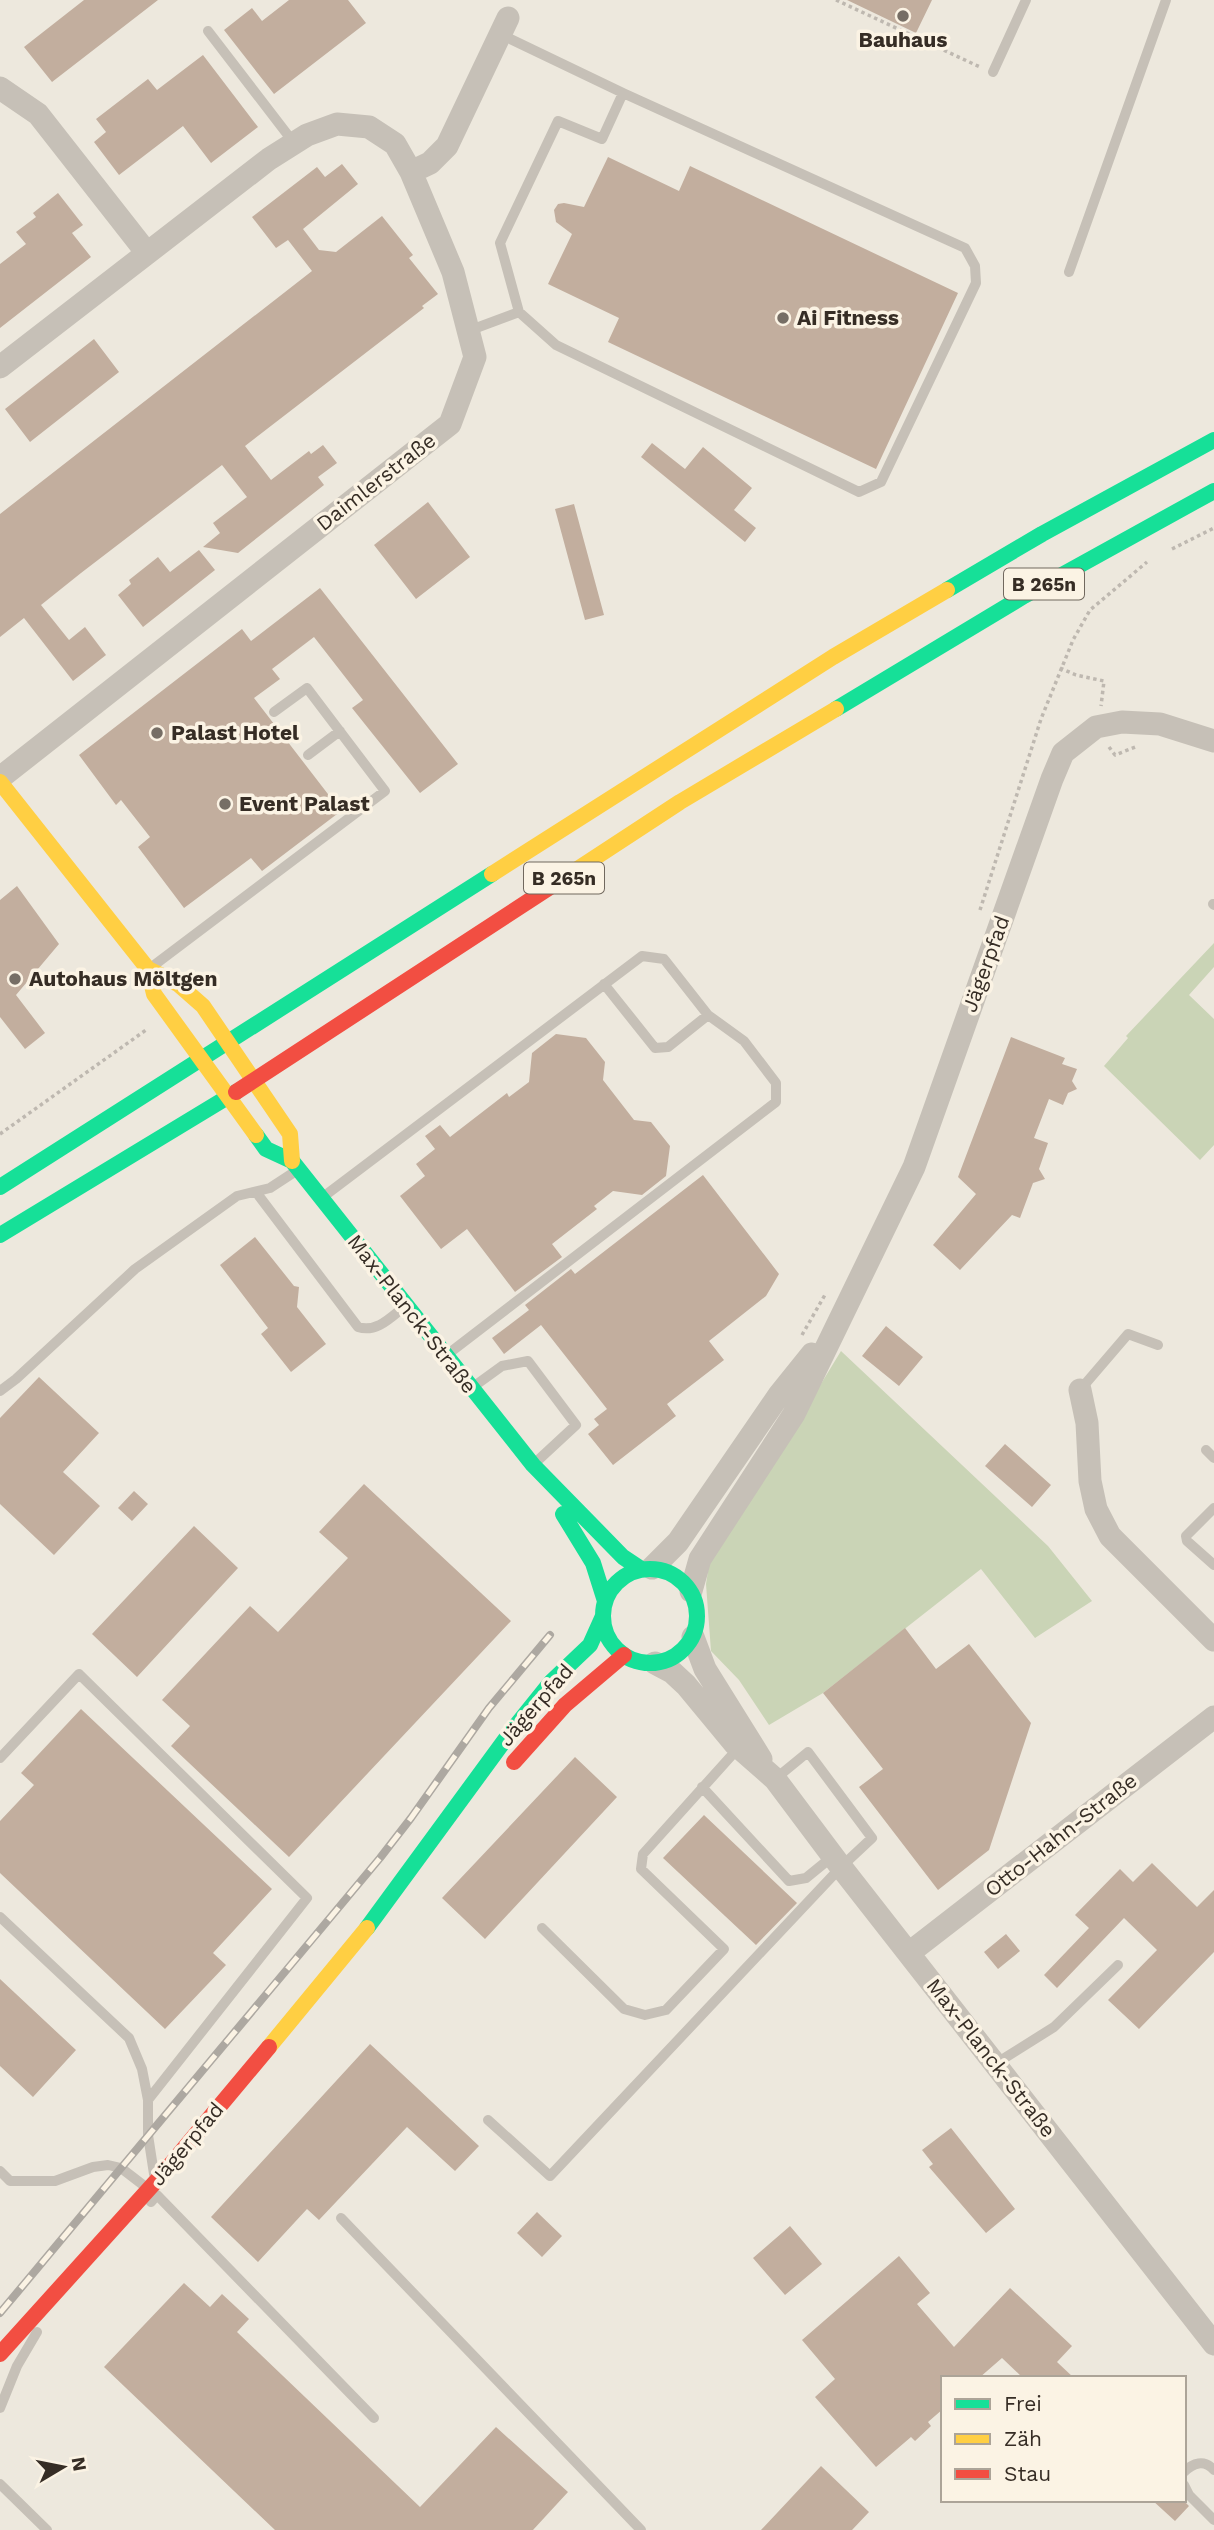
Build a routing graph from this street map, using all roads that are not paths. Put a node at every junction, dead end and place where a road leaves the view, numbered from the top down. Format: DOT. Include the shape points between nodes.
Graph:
graph roads {
  1 [pos="1026,0"];
  2 [pos="1166,0"];
  3 [pos="504,26"];
  4 [pos="208,31"];
  5 [pos="993,72"];
  6 [pos="0,88"];
  7 [pos="623,93"];
  8 [pos="294,143"];
  9 [pos="411,172"];
  10 [pos="147,253"];
  11 [pos="1069,272"];
  12 [pos="519,312"];
  13 [pos="468,331"];
  14 [pos="0,367"];
  15 [pos="1214,440"];
  16 [pos="1214,491"];
  17 [pos="274,712"];
  18 [pos="340,731"];
  19 [pos="1214,741"];
  20 [pos="308,755"];
  21 [pos="0,780"];
  22 [pos="148,969"];
  23 [pos="604,984"];
  24 [pos="708,1015"];
  25 [pos="228,1043"];
  26 [pos="201,1060"];
  27 [pos="254,1081"];
  28 [pos="228,1097"];
  29 [pos="295,1166"];
  30 [pos="0,1187"];
  31 [pos="256,1192"];
  32 [pos="321,1199"];
  33 [pos="0,1235"];
  34 [pos="405,1306"];
  35 [pos="839,1321"];
  36 [pos="1158,1345"];
  37 [pos="445,1356"];
  38 [pos="471,1389"];
  39 [pos="1080,1390"];
  40 [pos="0,1391"];
  41 [pos="533,1465"];
  42 [pos="1214,1508"];
  43 [pos="1214,1565"];
  44 [pos="646,1569"];
  45 [pos="691,1591"];
  46 [pos="604,1609"];
  47 [pos="1211,1631"];
  48 [pos="693,1637"];
  49 [pos="624,1655"];
  50 [pos="655,1663"];
  51 [pos="1214,1717"];
  52 [pos="743,1743"];
  53 [pos="0,1758"];
  54 [pos="772,1775"];
  55 [pos="500,1778"];
  56 [pos="702,1787"];
  57 [pos="466,1821"];
  58 [pos="837,1862"];
  59 [pos="0,1917"];
  60 [pos="367,1928"];
  61 [pos="542,1928"];
  62 [pos="909,1953"];
  63 [pos="1118,1965"];
  64 [pos="995,2064"];
  65 [pos="148,2101"];
  66 [pos="488,2120"];
  67 [pos="0,2171"];
  68 [pos="157,2195"];
  69 [pos="341,2218"];
  70 [pos="66,2298"];
  71 [pos="48,2319"];
  72 [pos="1214,2344"];
  73 [pos="0,2354"];
  74 [pos="0,2408"];
  75 [pos="374,2418"];
  76 [pos="1186,2470"];
  77 [pos="1214,2470"];
  78 [pos="0,2484"];
  79 [pos="1186,2490"];
  80 [pos="1214,2520"];
  81 [pos="47,2530"];
  82 [pos="641,2530"];
  1 -- 5 [label="lane"];
  2 -- 11 [label="lane"];
  3 -- 7 [label="lane"];
  3 -- 9 [label="street" via="447,146 430,163"];
  4 -- 8 [label="lane"];
  6 -- 10 [label="street" via="38,114"];
  7 -- 12 [label="lane" via="602,139 558,121 511,219 500,243"];
  7 -- 12 [label="lane" via="965,248 975,266 976,283 881,482 859,492 556,345"];
  8 -- 9 [label="street, Daimlerstraße" via="337,124 369,127 395,144"];
  8 -- 10 [label="street, Daimlerstraße"];
  9 -- 13 [label="street, Daimlerstraße" via="453,272"];
  10 -- 14 [label="street, Daimlerstraße"];
  12 -- 13 [label="lane"];
  13 -- 21 [label="street, Daimlerstraße" via="475,357 450,424"];
  15 -- 25 [label="main road, B 265n" via="1042,534 834,657"];
  16 -- 27 [label="main road, B 265n" via="1024,596 692,794"];
  17 -- 18 [label="lane" via="307,688"];
  18 -- 20 [label="lane"];
  18 -- 22 [label="lane" via="385,791"];
  19 -- 35 [label="street, Jägerpfad" via="1160,724 1122,722 1096,727 1063,753 914,1167"];
  21 -- 22 [label="main road, Max-Planck-Straße"];
  22 -- 25 [label="main road, Max-Planck-Straße" via="189,991"];
  22 -- 26 [label="main road, Max-Planck-Straße" via="155,994"];
  23 -- 24 [label="lane" via="642,956 664,959"];
  23 -- 24 [label="lane" via="655,1048 668,1046"];
  23 -- 32 [label="lane"];
  24 -- 37 [label="lane" via="744,1041 776,1083 776,1101"];
  25 -- 26 [label="main road, B 265n"];
  25 -- 27 [label="main road, Max-Planck-Straße"];
  26 -- 28 [label="main road, Max-Planck-Straße"];
  26 -- 30 [label="main road, B 265n"];
  27 -- 28 [label="main road, B 265n"];
  27 -- 29 [label="main road, Max-Planck-Straße" via="290,1134"];
  28 -- 29 [label="main road, Max-Planck-Straße" via="266,1149"];
  28 -- 33 [label="main road, B 265n"];
  29 -- 31 [label="lane" via="270,1188"];
  29 -- 32 [label="main road, Max-Planck-Straße"];
  31 -- 34 [label="lane" via="358,1327 379,1326"];
  31 -- 40 [label="lane" via="237,1196 135,1269"];
  32 -- 34 [label="main road, Max-Planck-Straße"];
  34 -- 37 [label="main road, Max-Planck-Straße"];
  35 -- 44 [label="street" via="779,1395 678,1542"];
  35 -- 45 [label="street" via="794,1414 700,1559"];
  36 -- 39 [label="lane" via="1128,1334"];
  37 -- 38 [label="main road, Max-Planck-Straße"];
  38 -- 41 [label="main road, Max-Planck-Straße"];
  38 -- 41 [label="lane" via="502,1366 528,1361 576,1425"];
  39 -- 47 [label="street" via="1090,1481 1096,1509 1110,1536"];
  41 -- 44 [label="main road, Max-Planck-Straße" via="623,1558"];
  41 -- 46 [label="main road, Max-Planck-Straße" via="593,1563"];
  42 -- 43 [label="lane" via="1186,1536"];
  44 -- 45 [label="main road" via="667,1571"];
  44 -- 46 [label="main road" via="625,1575 612,1587"];
  45 -- 48 [label="main road" via="697,1621"];
  46 -- 49 [label="main road" via="605,1632"];
  46 -- 60 [label="main road, Jägerpfad" via="590,1645 551,1682 510,1733"];
  48 -- 50 [label="main road" via="670,1659"];
  48 -- 52 [label="street, Max-Planck-Straße"];
  49 -- 50 [label="main road"];
  49 -- 55 [label="main road, Jägerpfad" via="597,1674"];
  50 -- 52 [label="street, Max-Planck-Straße" via="672,1672"];
  51 -- 62 [label="street, Otto-Hahn-Straße"];
  52 -- 54 [label="street, Max-Planck-Straße"];
  52 -- 56 [label="lane"];
  53 -- 65 [label="lane" via="79,1674 307,1898"];
  54 -- 58 [label="street, Max-Planck-Straße"];
  54 -- 58 [label="lane" via="808,1752 872,1838"];
  56 -- 58 [label="lane" via="789,1881"];
  56 -- 61 [label="lane" via="643,1854 641,1869 724,1949 666,2010 645,2015 624,2009"];
  57 -- 60 [label="main road, Jägerpfad"];
  58 -- 62 [label="street, Max-Planck-Straße"];
  58 -- 66 [label="lane" via="550,2176"];
  59 -- 65 [label="lane" via="129,2038"];
  60 -- 73 [label="main road, Jägerpfad, bridge" via="167,2169"];
  62 -- 64 [label="street, Max-Planck-Straße"];
  63 -- 64 [label="lane" via="1054,2026"];
  64 -- 72 [label="street, Max-Planck-Straße"];
  65 -- 68 [label="lane"];
  67 -- 68 [label="lane" via="10,2181 55,2182 108,2165 121,2168"];
  68 -- 70 [label="lane"];
  68 -- 75 [label="lane"];
  69 -- 82 [label="lane"];
  71 -- 74 [label="lane" via="17,2366"];
  76 -- 77 [label="lane" via="1194,2463"];
  78 -- 81 [label="lane"];
  79 -- 80 [label="lane"];
}
